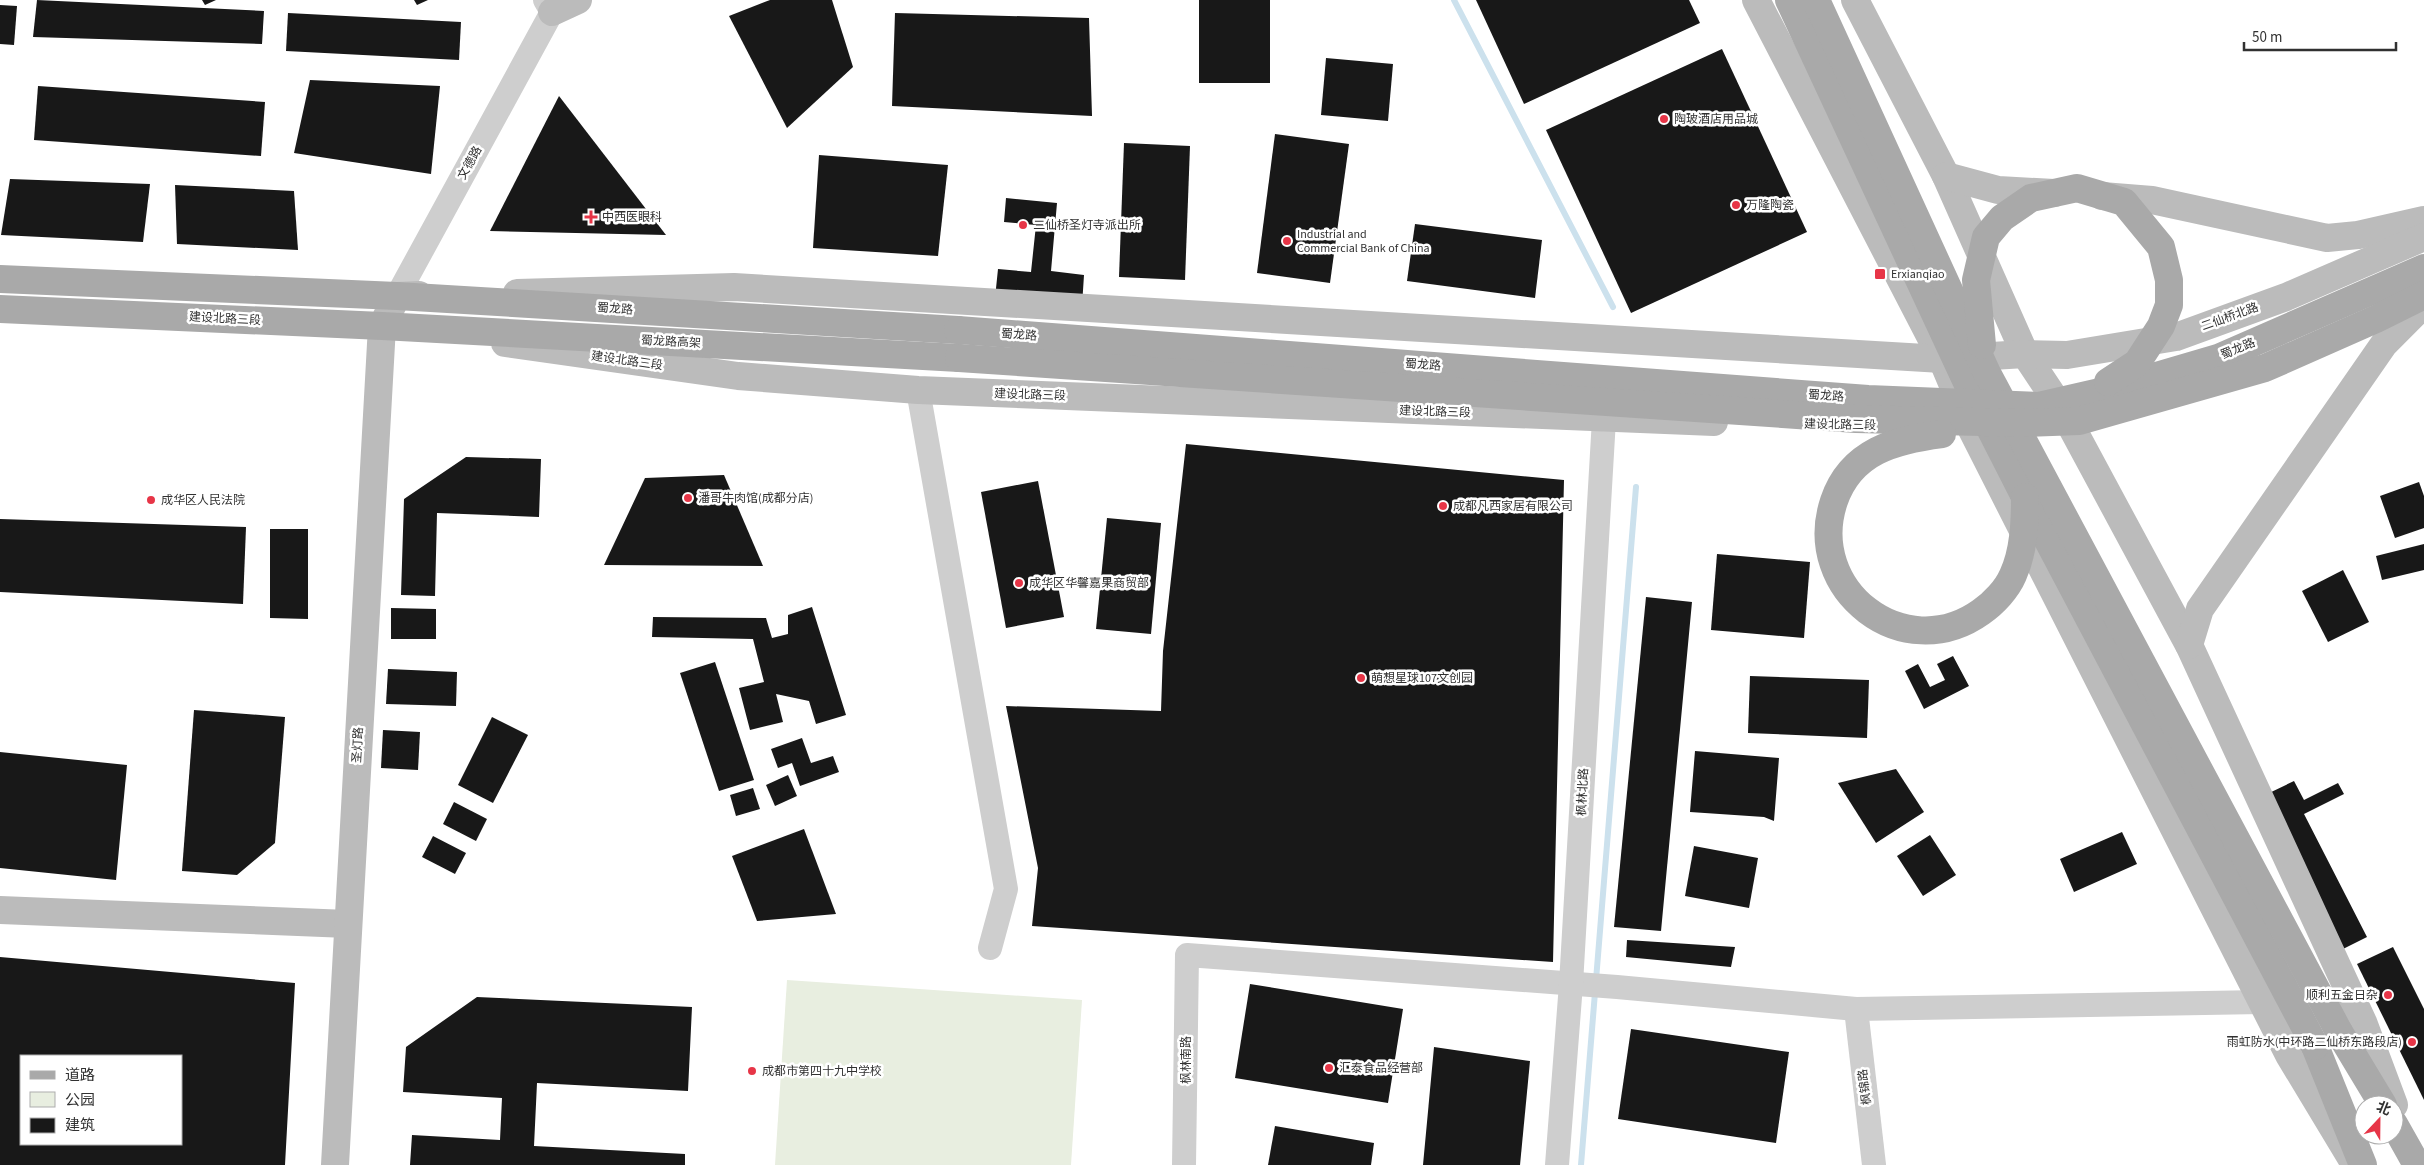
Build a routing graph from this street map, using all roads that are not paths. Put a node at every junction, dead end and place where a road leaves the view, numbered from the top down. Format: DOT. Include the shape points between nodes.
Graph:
graph roads {
  1 [pos="578,0"];
  2 [pos="1756,0"];
  3 [pos="1789,0"];
  4 [pos="1816,0"];
  5 [pos="1855,0"];
  6 [pos="548,6"];
  7 [pos="1946,176"];
  8 [pos="2424,220"];
  9 [pos="2424,237"];
  10 [pos="2424,268"];
  11 [pos="0,279"];
  12 [pos="2424,288"];
  13 [pos="2424,295"];
  14 [pos="397,296"];
  15 [pos="2424,304"];
  16 [pos="0,309"];
  17 [pos="382,326"];
  18 [pos="2025,354"];
  19 [pos="959,358"];
  20 [pos="1942,359"];
  21 [pos="1987,374"];
  22 [pos="918,390"];
  23 [pos="1992,405"];
  24 [pos="2063,412"];
  25 [pos="1604,419"];
  26 [pos="2023,423"];
  27 [pos="1971,428"];
  28 [pos="2025,497"];
  29 [pos="2189,645"];
  30 [pos="0,910"];
  31 [pos="348,924"];
  32 [pos="990,948"];
  33 [pos="1579,985"];
  34 [pos="2262,1002"];
  35 [pos="1856,1009"];
  36 [pos="2377,1095"];
  37 [pos="2390,1095"];
  38 [pos="2404,1132"];
  39 [pos="2404,1142"];
  40 [pos="2414,1159"];
  41 [pos="335,1165"];
  42 [pos="1184,1165"];
  43 [pos="1557,1165"];
  44 [pos="1874,1165"];
  45 [pos="2356,1165"];
  46 [pos="2363,1165"];
  1 -- 6 [label="main road"];
  2 -- 20 [label="main road"];
  3 -- 28 [label="main road, bridge" via="1971,391"];
  4 -- 21 [label="main road, bridge"];
  5 -- 7 [label="main road"];
  6 -- 14 [label="street, 文德路"];
  7 -- 8 [label="main road" via="1998,190 2152,200 2327,238 2358,235"];
  7 -- 18 [label="main road"];
  9 -- 18 [label="main road, 二仙桥北路" via="2286,297 2176,337 2067,355"];
  10 -- 23 [label="main road, 蜀龙路, bridge" via="2218,358 2109,390 2039,406"];
  11 -- 14 [label="main road"];
  12 -- 24 [label="main road" via="2206,369"];
  13 -- 26 [label="main road, 蜀龙路, bridge" via="2265,368 2079,421"];
  14 -- 17 [label="main road, 文德路"];
  14 -- 20 [label="main road" via="734,287"];
  14 -- 23 [label="main road, 蜀龙路, bridge" via="958,330 1868,399"];
  15 -- 29 [label="main road" via="2384,344 2200,609"];
  16 -- 17 [label="main road, 建设北路三段"];
  17 -- 19 [label="main road, 蜀龙路高架"];
  17 -- 22 [label="main road, 建设北路三段" via="738,376"];
  17 -- 31 [label="main road, 圣灯路"];
  18 -- 20 [label="main road"];
  18 -- 24 [label="main road"];
  19 -- 26 [label="main road, 蜀龙路, bridge" via="1856,419"];
  20 -- 27 [label="main road"];
  21 -- 23 [label="main road, bridge" via="1976,280 1986,237 2002,218 2031,198 2077,188 2124,202 2161,247 2169,280 2169,305 2161,326 2138,363 2108,382 2045,398"];
  21 -- 36 [label="main road, bridge" via="2339,1032"];
  22 -- 25 [label="main road, 建设北路三段"];
  22 -- 32 [label="street" via="1006,889"];
  24 -- 27 [label="main road, 建设北路三段"];
  24 -- 29 [label="main road"];
  25 -- 27 [label="main road, 建设北路三段"];
  25 -- 33 [label="street, 枫林北路"];
  26 -- 28 [label="main road, bridge" via="1917,437 1884,445 1856,464 1838,489 1828,518 1828,548 1838,577 1855,602 1880,620 1909,630 1940,630 1969,621 1994,603 2013,576 2022,543"];
  27 -- 34 [label="main road"];
  28 -- 46 [label="main road, bridge" via="2315,1046"];
  29 -- 37 [label="main road" via="2363,1022"];
  30 -- 31 [label="main road"];
  31 -- 41 [label="main road, 圣灯路"];
  33 -- 35 [label="street"];
  33 -- 42 [label="street, 枫林南路" via="1187,955"];
  33 -- 43 [label="street, 枫林北路"];
  34 -- 35 [label="street"];
  34 -- 45 [label="main road" via="2289,1055"];
  35 -- 44 [label="street, 枫锦路"];
  38 -- 40 [label="main road"];
  39 -- 40 [label="main road"];
}
